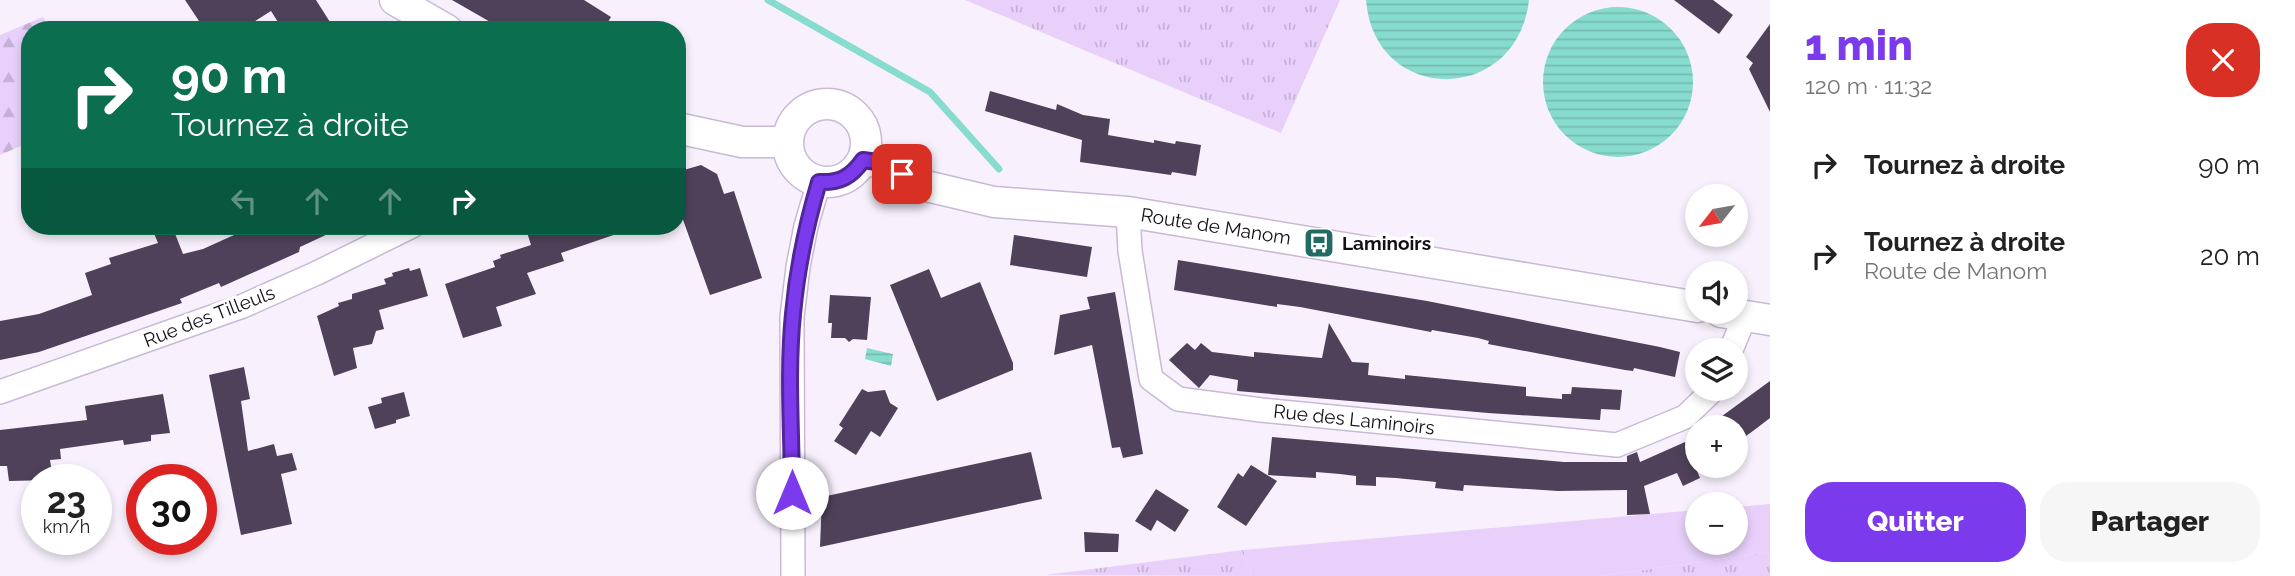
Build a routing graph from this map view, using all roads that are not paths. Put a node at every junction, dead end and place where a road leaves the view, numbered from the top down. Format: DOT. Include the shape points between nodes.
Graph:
graph roads {
  1 [pos="395,0"];
  2 [pos="431,21"];
  3 [pos="686,130"];
  4 [pos="787,142"];
  5 [pos="863,160"];
  6 [pos="819,182"];
  7 [pos="1128,212"];
  8 [pos="394,235"];
  9 [pos="1685,305"];
  10 [pos="0,392"];
  11 [pos="1702,401"];
  12 [pos="793,576"];
  1 -- 2 [label="street"];
  3 -- 4 [label="street" via="742,142"];
  4 -- 5 [label="street" via="789,130 805,110 830,103 853,113 861,123 866,135"];
  4 -- 6 [label="street" via="796,168"];
  5 -- 6 [label="street" via="845,179"];
  5 -- 7 [label="street, Route de Manom" via="966,197"];
  6 -- 12 [label="street" via="804,236 792,317"];
  7 -- 9 [label="street, Route de Manom"];
  7 -- 11 [label="street, Rue des Laminoirs" via="1151,379 1178,399 1617,445 1685,417"];
  8 -- 10 [label="street, Rue des Tilleuls" via="243,306"];
}
